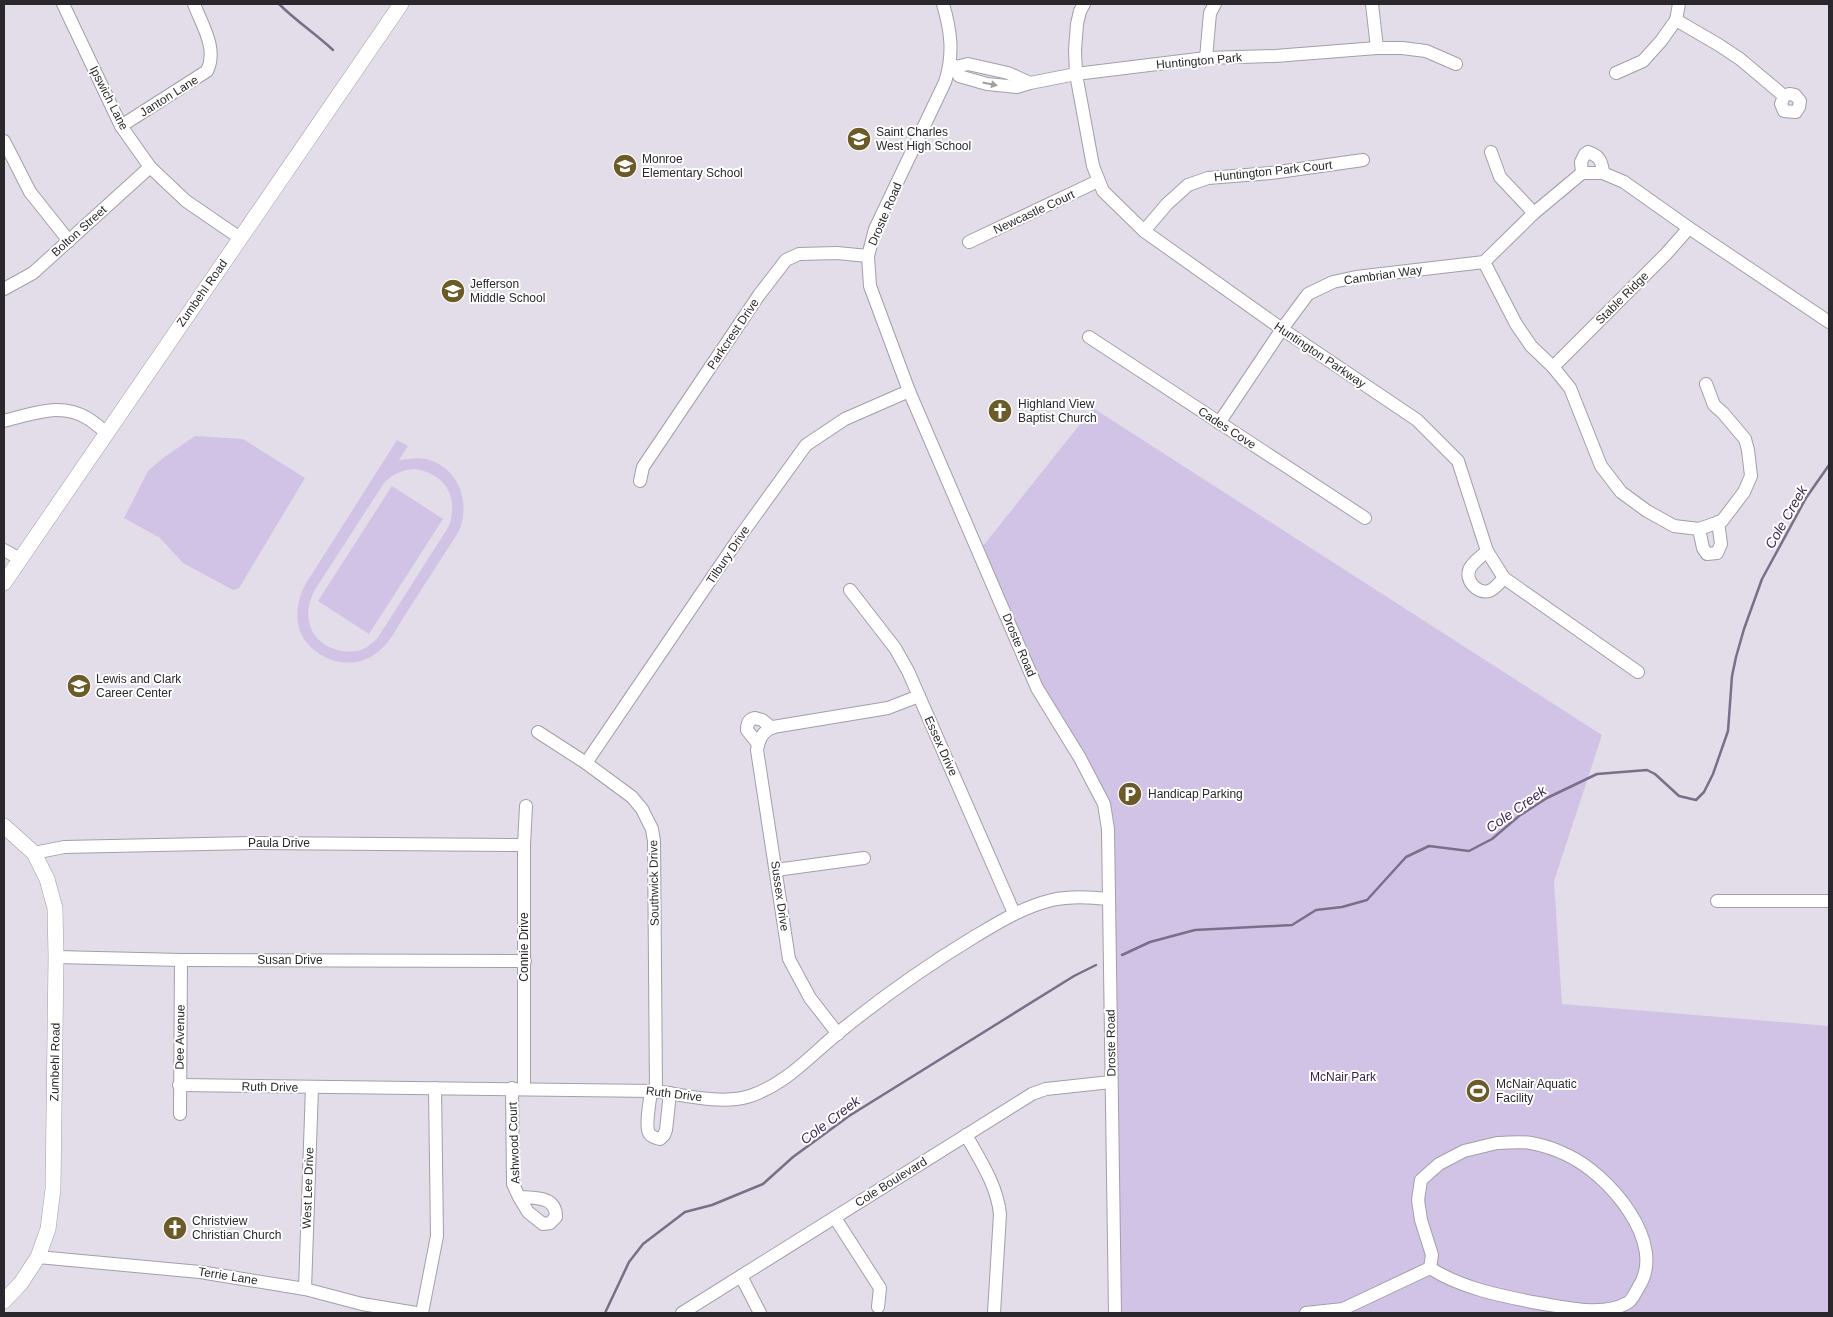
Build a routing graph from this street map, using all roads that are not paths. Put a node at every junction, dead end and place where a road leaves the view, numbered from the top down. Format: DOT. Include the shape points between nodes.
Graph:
graph roads {
  1 [pos="63,4"];
  2 [pos="194,4"];
  3 [pos="401,4"];
  4 [pos="943,4"];
  5 [pos="1084,4"];
  6 [pos="1215,4"];
  7 [pos="1372,4"];
  8 [pos="1679,4"];
  9 [pos="1676,20"];
  10 [pos="1377,48"];
  11 [pos="1206,58"];
  12 [pos="1456,64"];
  13 [pos="953,66"];
  14 [pos="1616,73"];
  15 [pos="1076,74"];
  16 [pos="1784,96"];
  17 [pos="121,126"];
  18 [pos="4,141"];
  19 [pos="1491,152"];
  20 [pos="1363,160"];
  21 [pos="150,167"];
  22 [pos="1582,173"];
  23 [pos="1603,173"];
  24 [pos="1098,182"];
  25 [pos="1534,213"];
  26 [pos="1689,228"];
  27 [pos="1144,231"];
  28 [pos="240,238"];
  29 [pos="69,241"];
  30 [pos="969,242"];
  31 [pos="868,256"];
  32 [pos="1484,262"];
  33 [pos="4,289"];
  34 [pos="1829,322"];
  35 [pos="1282,329"];
  36 [pos="1088,337"];
  37 [pos="1553,367"];
  38 [pos="1706,384"];
  39 [pos="909,391"];
  40 [pos="4,421"];
  41 [pos="1219,423"];
  42 [pos="106,432"];
  43 [pos="640,481"];
  44 [pos="1365,518"];
  45 [pos="1718,522"];
  46 [pos="1699,529"];
  47 [pos="4,550"];
  48 [pos="1488,551"];
  49 [pos="20,559"];
  50 [pos="1504,578"];
  51 [pos="4,583"];
  52 [pos="850,590"];
  53 [pos="1638,672"];
  54 [pos="919,696"];
  55 [pos="772,728"];
  56 [pos="538,732"];
  57 [pos="758,744"];
  58 [pos="586,763"];
  59 [pos="526,806"];
  60 [pos="4,826"];
  61 [pos="524,845"];
  62 [pos="34,853"];
  63 [pos="864,858"];
  64 [pos="776,870"];
  65 [pos="1108,899"];
  66 [pos="1717,901"];
  67 [pos="1829,901"];
  68 [pos="1014,913"];
  69 [pos="56,957"];
  70 [pos="181,960"];
  71 [pos="525,961"];
  72 [pos="838,1034"];
  73 [pos="1111,1082"];
  74 [pos="179,1085"];
  75 [pos="312,1087"];
  76 [pos="436,1088"];
  77 [pos="518,1088"];
  78 [pos="654,1091"];
  79 [pos="670,1093"];
  80 [pos="180,1114"];
  81 [pos="966,1135"];
  82 [pos="519,1197"];
  83 [pos="835,1218"];
  84 [pos="38,1257"];
  85 [pos="1430,1268"];
  86 [pos="741,1276"];
  87 [pos="305,1288"];
  88 [pos="4,1301"];
  89 [pos="878,1307"];
  90 [pos="416,1313"];
  91 [pos="422,1313"];
  92 [pos="682,1313"];
  93 [pos="760,1313"];
  94 [pos="994,1313"];
  95 [pos="1115,1313"];
  96 [pos="1306,1313"];
  1 -- 17 [label="street, Ipswich Lane"];
  2 -- 17 [label="street, Janton Lane" via="210,45 211,63 207,71"];
  3 -- 28 [label="main road, Zumbehl Road"];
  4 -- 13 [label="street, Droste Road" via="950,27"];
  5 -- 15 [label="street, Huntington Parkway" via="1077,24"];
  6 -- 11 [label="street" via="1210,14"];
  7 -- 10 [label="street"];
  8 -- 9 [label="street"];
  9 -- 14 [label="street" via="1643,61"];
  9 -- 16 [label="street" via="1740,59"];
  10 -- 11 [label="street, Huntington Park"];
  10 -- 12 [label="street, Huntington Park" via="1426,52"];
  11 -- 15 [label="street, Huntington Park"];
  13 -- 15 [label="street, Huntington Park" via="968,64 1008,73 1030,83"];
  13 -- 31 [label="street, Droste Road" via="876,229"];
  15 -- 24 [label="street, Huntington Parkway"];
  17 -- 21 [label="street, Ipswich Lane"];
  18 -- 29 [label="street" via="30,192"];
  19 -- 25 [label="street" via="1500,177"];
  20 -- 27 [label="street, Huntington Park Court" via="1208,178 1188,185"];
  21 -- 28 [label="street, Ipswich Lane" via="186,201"];
  21 -- 29 [label="street, Bolton Street"];
  22 -- 23 [label="street"];
  22 -- 23 [label="street" via="1581,162 1588,152 1602,162"];
  22 -- 25 [label="street"];
  23 -- 26 [label="street" via="1624,182"];
  24 -- 27 [label="street, Huntington Parkway"];
  24 -- 30 [label="street, Newcastle Court"];
  25 -- 32 [label="street"];
  26 -- 34 [label="street"];
  26 -- 37 [label="street, Stable Ridge"];
  27 -- 35 [label="street, Huntington Parkway"];
  28 -- 42 [label="main road, Zumbehl Road"];
  29 -- 33 [label="street, Bolton Street" via="33,273"];
  31 -- 39 [label="street, Droste Road" via="870,286"];
  31 -- 43 [label="street, Parkcrest Drive" via="799,254 786,260 643,467"];
  32 -- 35 [label="street, Cambrian Way" via="1333,282 1308,294"];
  32 -- 37 [label="street" via="1516,324 1531,346"];
  35 -- 41 [label="street, Cambrian Way"];
  35 -- 48 [label="street, Huntington Parkway" via="1417,420 1458,461"];
  36 -- 41 [label="street, Cades Cove"];
  37 -- 46 [label="street" via="1570,388 1601,466 1621,492 1674,526"];
  38 -- 45 [label="street" via="1714,405 1745,439 1751,476 1744,492"];
  39 -- 58 [label="street, Tilbury Drive" via="845,419 806,445"];
  39 -- 65 [label="street, Droste Road" via="1037,688 1104,804 1108,829"];
  40 -- 42 [label="street" via="50,409 66,410 87,418"];
  41 -- 44 [label="street, Cades Cove"];
  42 -- 49 [label="main road, Zumbehl Road"];
  45 -- 46 [label="street"];
  45 -- 46 [label="street" via="1721,544 1717,553 1706,554"];
  47 -- 49 [label="street"];
  48 -- 50 [label="street, Huntington Parkway"];
  48 -- 50 [label="street" via="1469,570 1471,584 1486,592"];
  49 -- 51 [label="main road, Zumbehl Road"];
  50 -- 53 [label="street, Huntington Parkway"];
  52 -- 54 [label="street, Essex Drive" via="895,648"];
  54 -- 55 [label="street" via="888,708"];
  54 -- 68 [label="street, Essex Drive"];
  55 -- 57 [label="street" via="762,735"];
  55 -- 57 [label="street, Sussex Drive" via="762,720 751,719 746,730"];
  56 -- 58 [label="street, Southwick Drive"];
  57 -- 64 [label="street, Sussex Drive"];
  58 -- 78 [label="street, Southwick Drive" via="632,797 652,829"];
  59 -- 61 [label="street, Connie Drive"];
  60 -- 62 [label="main road, Zumbehl Road"];
  61 -- 62 [label="street, Paula Drive" via="252,843 64,847"];
  61 -- 71 [label="street, Connie Drive"];
  62 -- 69 [label="main road, Zumbehl Road" via="47,879 55,908"];
  63 -- 64 [label="street"];
  64 -- 72 [label="street, Sussex Drive" via="789,959 810,998"];
  65 -- 68 [label="street, Ruth Drive" via="1052,900"];
  65 -- 73 [label="street, Droste Road"];
  66 -- 67 [label="street"];
  68 -- 72 [label="street, Ruth Drive" via="934,961"];
  69 -- 70 [label="street, Susan Drive"];
  69 -- 84 [label="main road, Zumbehl Road" via="54,1190 48,1229"];
  70 -- 71 [label="street, Susan Drive"];
  70 -- 74 [label="street, Dee Avenue"];
  71 -- 77 [label="street, Connie Drive"];
  72 -- 79 [label="street, Ruth Drive" via="798,1070 748,1097 708,1099"];
  73 -- 81 [label="street, Cole Boulevard" via="1040,1091"];
  73 -- 95 [label="street, Droste Road"];
  74 -- 75 [label="street, Ruth Drive"];
  74 -- 80 [label="street, Dee Avenue"];
  75 -- 76 [label="street, Ruth Drive"];
  75 -- 87 [label="street, West Lee Drive"];
  76 -- 77 [label="street, Ruth Drive"];
  76 -- 91 [label="street" via="437,1236"];
  77 -- 78 [label="street, Ruth Drive"];
  77 -- 82 [label="street, Ashwood Court" via="513,1184"];
  78 -- 79 [label="street, Ruth Drive"];
  78 -- 79 [label="street, Southwick Drive" via="648,1127 649,1134 660,1139 666,1130"];
  81 -- 83 [label="street, Cole Boulevard"];
  81 -- 94 [label="street" via="998,1200"];
  83 -- 86 [label="street, Cole Boulevard"];
  83 -- 89 [label="street" via="880,1288"];
  84 -- 87 [label="street, Terrie Lane" via="190,1270"];
  84 -- 88 [label="main road, Zumbehl Road"];
  85 -- 85 [label="street" via="1444,1277 1505,1297 1572,1309 1605,1310 1628,1303 1643,1281 1647,1261 1638,1228 1602,1178 1568,1155 1531,1143 1497,1143 1464,1151 1439,1164 1421,1180 1418,1200 1432,1255"];
  85 -- 96 [label="street" via="1343,1309"];
  86 -- 92 [label="street, Cole Boulevard"];
  86 -- 93 [label="street"];
  87 -- 90 [label="street, Terrie Lane" via="362,1304"];
}
